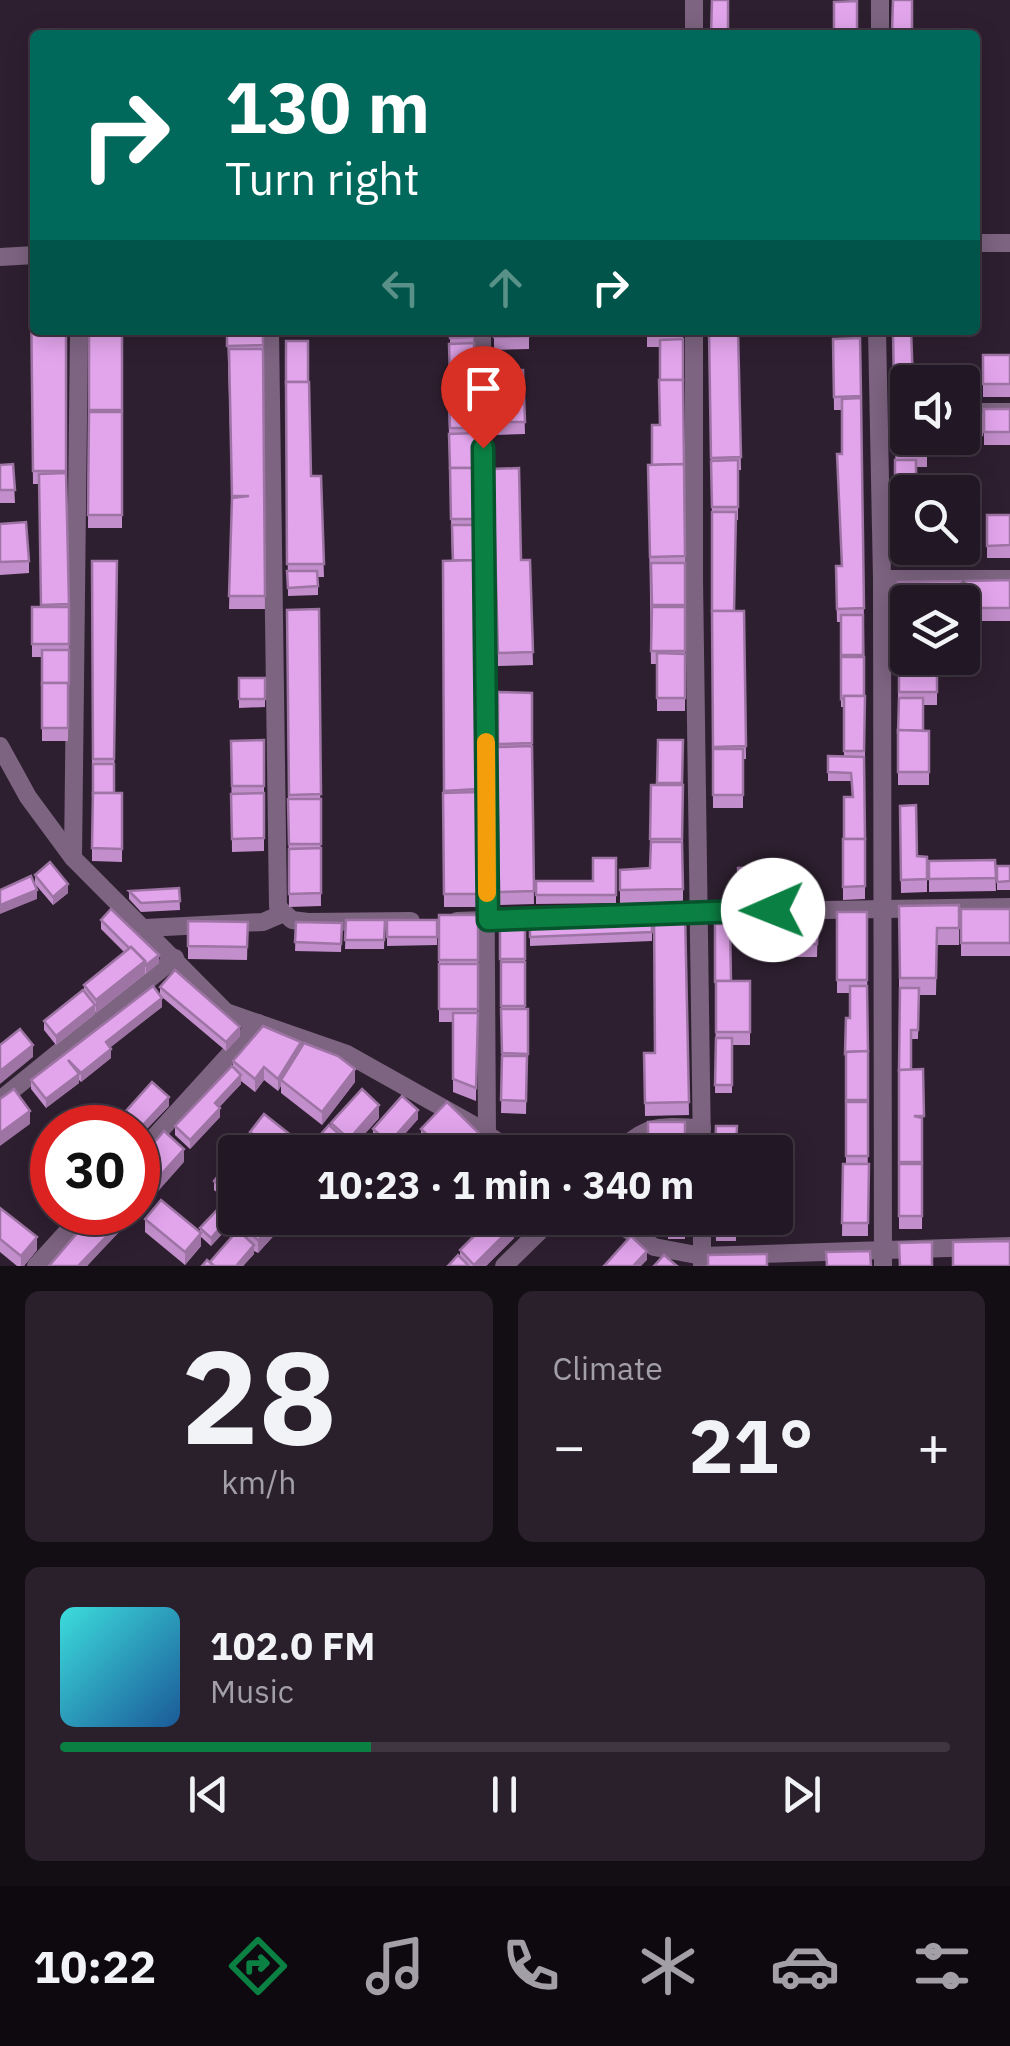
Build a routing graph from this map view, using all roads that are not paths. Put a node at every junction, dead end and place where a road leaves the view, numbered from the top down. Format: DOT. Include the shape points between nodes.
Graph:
graph roads {
  1 [pos="694,0"];
  2 [pos="880,0"];
  3 [pos="694,30"];
  4 [pos="880,30"];
  5 [pos="980,243"];
  6 [pos="1010,243"];
  7 [pos="30,255"];
  8 [pos="0,256"];
  9 [pos="79,335"];
  10 [pos="270,335"];
  11 [pos="482,335"];
  12 [pos="694,335"];
  13 [pos="878,335"];
  14 [pos="980,412"];
  15 [pos="1010,412"];
  16 [pos="1010,578"];
  17 [pos="882,579"];
  18 [pos="0,746"];
  19 [pos="73,858"];
  20 [pos="1010,908"];
  21 [pos="881,909"];
  22 [pos="701,912"];
  23 [pos="284,913"];
  24 [pos="488,920"];
  25 [pos="146,928"];
  26 [pos="175,958"];
  27 [pos="258,1023"];
  28 [pos="0,1100"];
  29 [pos="702,1128"];
  30 [pos="160,1131"];
  31 [pos="487,1135"];
  32 [pos="636,1135"];
  33 [pos="702,1135"];
  34 [pos="64,1235"];
  35 [pos="536,1235"];
  36 [pos="636,1235"];
  37 [pos="702,1235"];
  38 [pos="1010,1246"];
  39 [pos="666,1250"];
  40 [pos="883,1258"];
  41 [pos="702,1261"];
  42 [pos="36,1266"];
  43 [pos="504,1266"];
  44 [pos="651,1266"];
  1 -- 3 [label="street"];
  2 -- 4 [label="street"];
  5 -- 6 [label="street"];
  7 -- 8 [label="street"];
  9 -- 19 [label="street"];
  10 -- 23 [label="street" via="276,895"];
  11 -- 24 [label="street"];
  12 -- 22 [label="street"];
  13 -- 17 [label="street" via="886,413"];
  14 -- 15 [label="street"];
  16 -- 17 [label="street"];
  17 -- 21 [label="street"];
  18 -- 19 [label="street"];
  19 -- 25 [label="street"];
  20 -- 21 [label="street"];
  21 -- 22 [label="street"];
  21 -- 40 [label="street"];
  22 -- 24 [label="street"];
  22 -- 29 [label="street"];
  23 -- 24 [label="street" via="308,922"];
  23 -- 25 [label="street" via="262,922"];
  24 -- 31 [label="street"];
  25 -- 26 [label="street"];
  26 -- 27 [label="street" via="226,1012"];
  26 -- 28 [label="street"];
  27 -- 30 [label="street"];
  27 -- 31 [label="street" via="347,1054"];
  29 -- 32 [label="street" via="650,1128"];
  29 -- 33 [label="street"];
  34 -- 42 [label="street"];
  35 -- 43 [label="street"];
  36 -- 39 [label="street"];
  37 -- 41 [label="street"];
  38 -- 40 [label="street"];
  39 -- 41 [label="street"];
  39 -- 44 [label="street"];
  40 -- 41 [label="street"];
}
